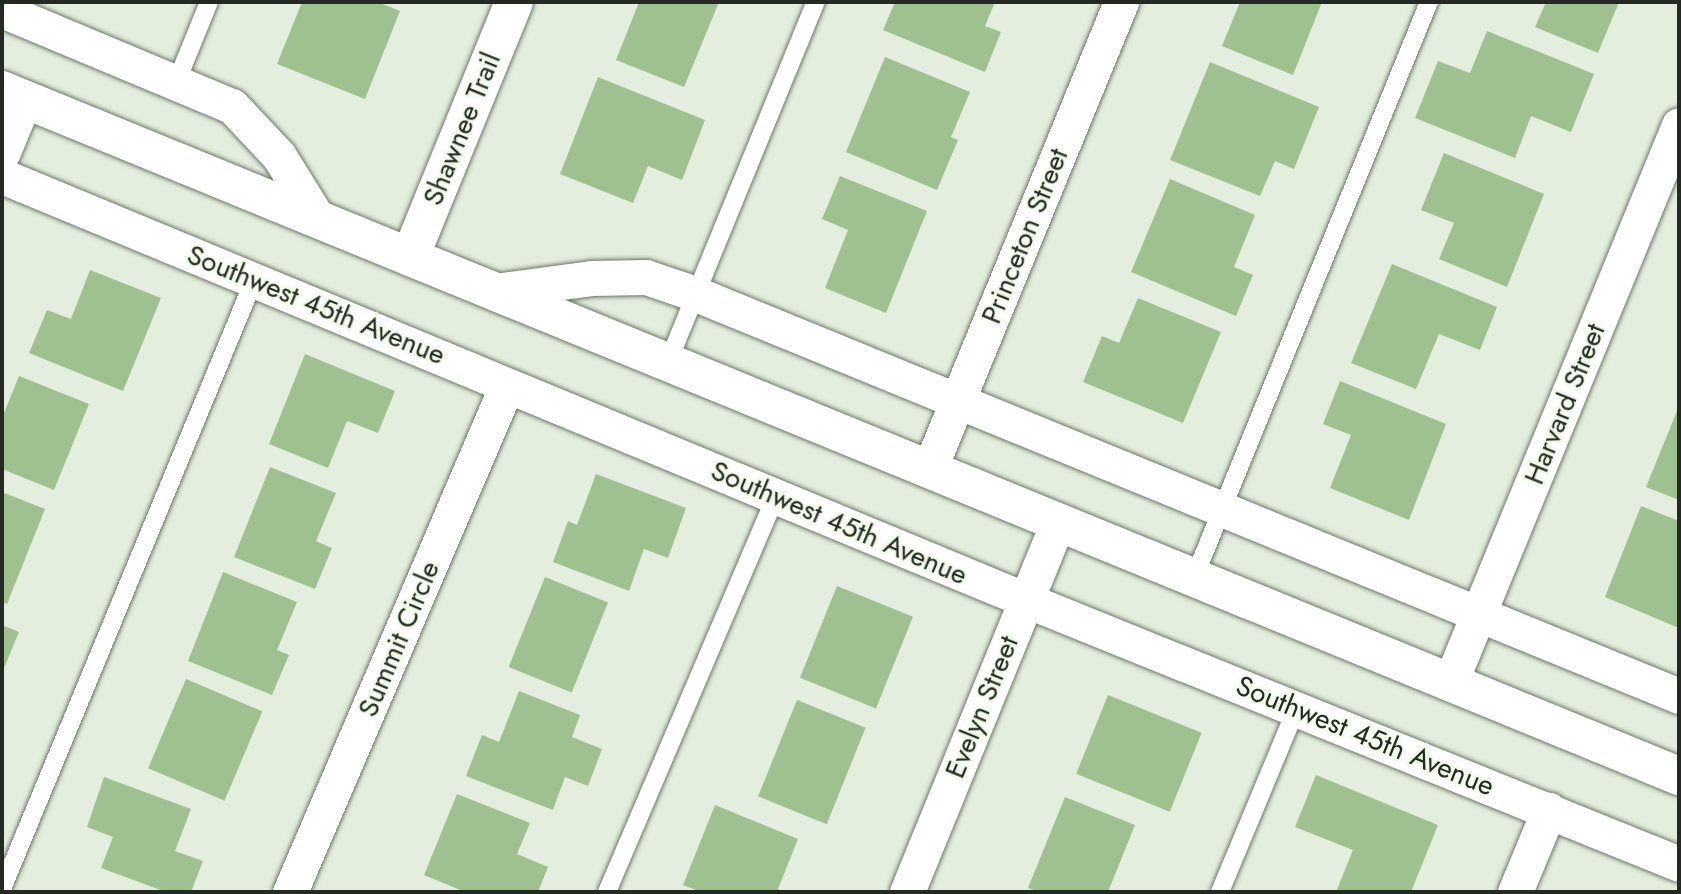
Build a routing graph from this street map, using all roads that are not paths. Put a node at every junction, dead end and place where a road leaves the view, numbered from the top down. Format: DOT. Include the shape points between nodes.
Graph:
graph roads {
  1 [pos="209,2"];
  2 [pos="514,2"];
  3 [pos="816,2"];
  4 [pos="1121,2"];
  5 [pos="1429,2"];
  6 [pos="2,10"];
  7 [pos="176,83"];
  8 [pos="13,94"];
  9 [pos="1679,125"];
  10 [pos="2,152"];
  11 [pos="2,176"];
  12 [pos="318,219"];
  13 [pos="410,257"];
  14 [pos="254,280"];
  15 [pos="494,291"];
  16 [pos="696,294"];
  17 [pos="668,362"];
  18 [pos="507,385"];
  19 [pos="957,401"];
  20 [pos="929,470"];
  21 [pos="776,496"];
  22 [pos="1222,510"];
  23 [pos="1058,522"];
  24 [pos="1194,578"];
  25 [pos="1026,600"];
  26 [pos="1478,615"];
  27 [pos="1450,683"];
  28 [pos="1679,696"];
  29 [pos="1296,709"];
  30 [pos="1679,776"];
  31 [pos="1549,810"];
  32 [pos="1679,864"];
  33 [pos="2,889"];
  34 [pos="290,892"];
  35 [pos="607,892"];
  36 [pos="906,892"];
  37 [pos="1220,892"];
  38 [pos="1515,892"];
  1 -- 7 [label="lane"];
  2 -- 13 [label="main road, Shawnee Trail"];
  3 -- 16 [label="lane"];
  4 -- 19 [label="street, Princeton Street"];
  5 -- 22 [label="lane"];
  6 -- 7 [label="street"];
  7 -- 12 [label="street" via="232,106 279,156"];
  8 -- 10 [label="main road"];
  8 -- 12 [label="main road"];
  9 -- 26 [label="street, Harvard Street"];
  11 -- 14 [label="street, Southwest 45th Avenue"];
  12 -- 13 [label="main road"];
  13 -- 15 [label="main road"];
  14 -- 18 [label="street, Southwest 45th Avenue"];
  14 -- 33 [label="lane"];
  15 -- 16 [label="street" via="591,278 646,277"];
  15 -- 17 [label="main road"];
  16 -- 17 [label="lane"];
  16 -- 19 [label="street"];
  17 -- 20 [label="main road"];
  18 -- 21 [label="street, Southwest 45th Avenue"];
  18 -- 34 [label="street, Summit Circle"];
  19 -- 20 [label="street, Princeton Street"];
  19 -- 22 [label="street"];
  20 -- 23 [label="main road"];
  21 -- 25 [label="street, Southwest 45th Avenue"];
  21 -- 35 [label="lane"];
  22 -- 24 [label="lane"];
  22 -- 26 [label="street"];
  23 -- 24 [label="main road"];
  23 -- 25 [label="street, Evelyn Street"];
  24 -- 27 [label="main road"];
  25 -- 29 [label="street, Southwest 45th Avenue"];
  25 -- 36 [label="street, Evelyn Street"];
  26 -- 27 [label="street, Harvard Street"];
  26 -- 28 [label="street"];
  27 -- 30 [label="main road"];
  29 -- 31 [label="street, Southwest 45th Avenue"];
  29 -- 37 [label="lane"];
  31 -- 32 [label="street, Southwest 45th Avenue"];
  31 -- 38 [label="street"];
}
